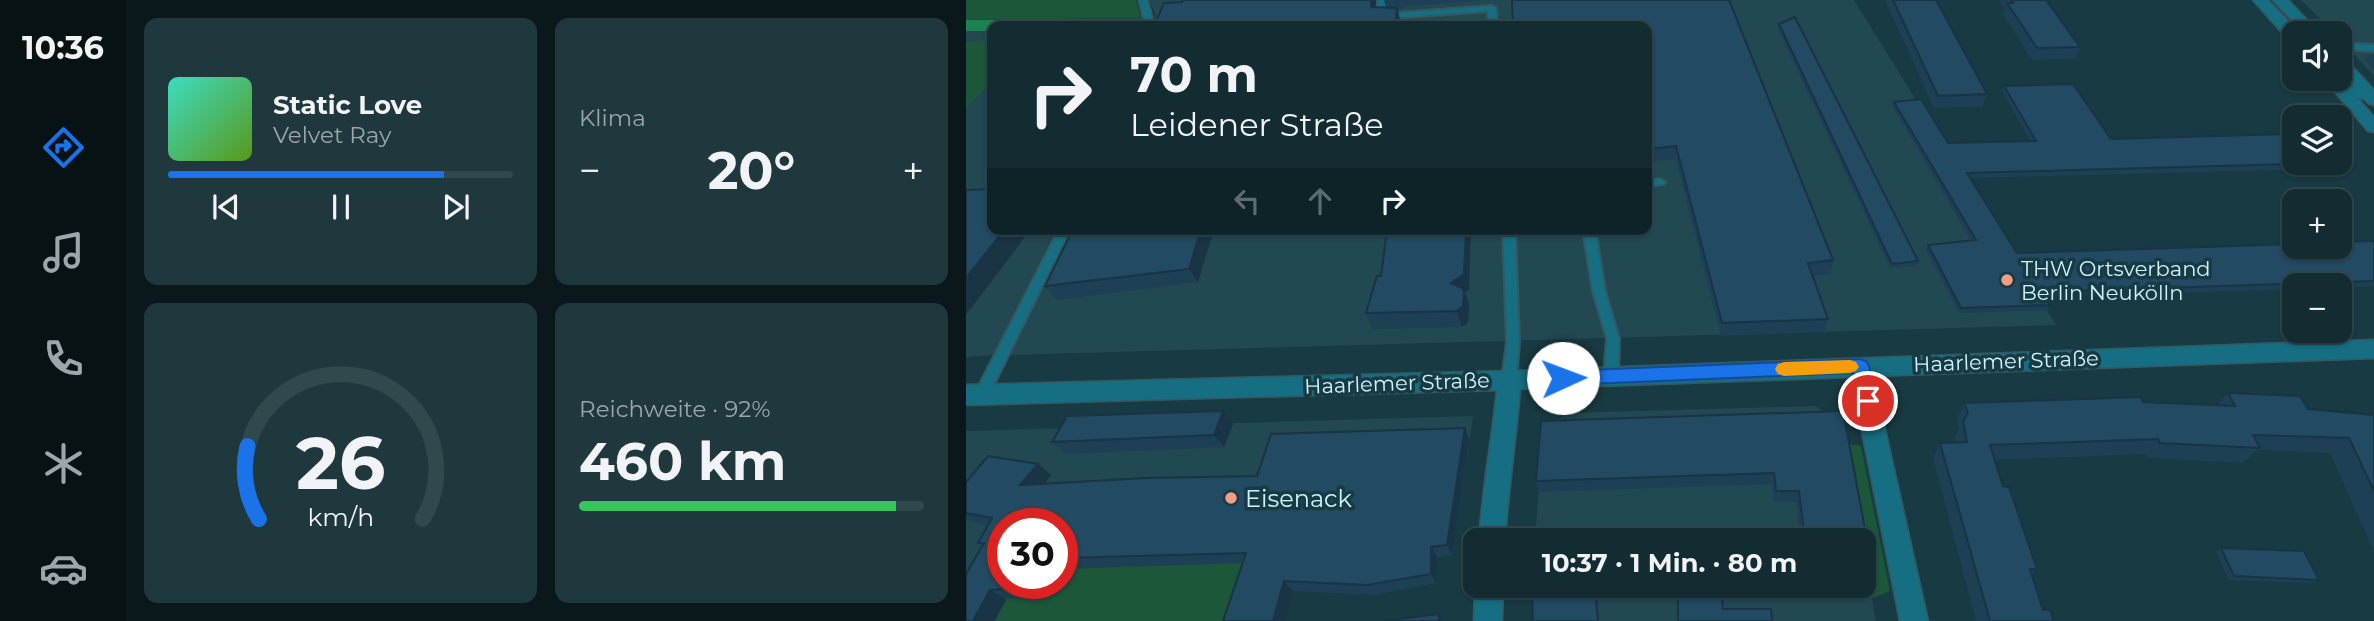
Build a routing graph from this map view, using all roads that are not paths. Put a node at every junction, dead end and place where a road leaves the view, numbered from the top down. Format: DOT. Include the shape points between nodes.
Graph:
graph roads {
  1 [pos="1143,0"];
  2 [pos="1382,0"];
  3 [pos="2260,0"];
  4 [pos="2280,0"];
  5 [pos="1149,21"];
  6 [pos="1494,21"];
  7 [pos="2300,21"];
  8 [pos="2282,24"];
  9 [pos="2352,47"];
  10 [pos="2374,48"];
  11 [pos="2352,75"];
  12 [pos="2352,90"];
  13 [pos="2343,91"];
  14 [pos="2373,97"];
  15 [pos="2374,127"];
  16 [pos="1660,182"];
  17 [pos="1652,183"];
  18 [pos="1062,235"];
  19 [pos="1509,235"];
  20 [pos="1590,235"];
  21 [pos="2374,349"];
  22 [pos="1860,366"];
  23 [pos="1611,376"];
  24 [pos="1509,380"];
  25 [pos="974,395"];
  26 [pos="1493,528"];
  27 [pos="1489,598"];
  28 [pos="1488,621"];
  29 [pos="1914,621"];
  1 -- 5 [label="lane"];
  2 -- 6 [label="lane" via="1380,17 1495,6"];
  3 -- 8 [label="street"];
  4 -- 7 [label="street"];
  9 -- 10 [label="lane"];
  11 -- 14 [label="street"];
  12 -- 14 [label="street"];
  13 -- 15 [label="street"];
  16 -- 17 [label="lane"];
  18 -- 25 [label="lane"];
  19 -- 24 [label="lane" via="1513,342"];
  20 -- 23 [label="lane" via="1613,339"];
  21 -- 22 [label="street, Haarlemer Straße"];
  22 -- 23 [label="street, Haarlemer Straße"];
  22 -- 29 [label="street"];
  23 -- 24 [label="street, Haarlemer Straße"];
  24 -- 25 [label="street, Haarlemer Straße"];
  24 -- 26 [label="street"];
  27 -- 28 [label="street"];
}
